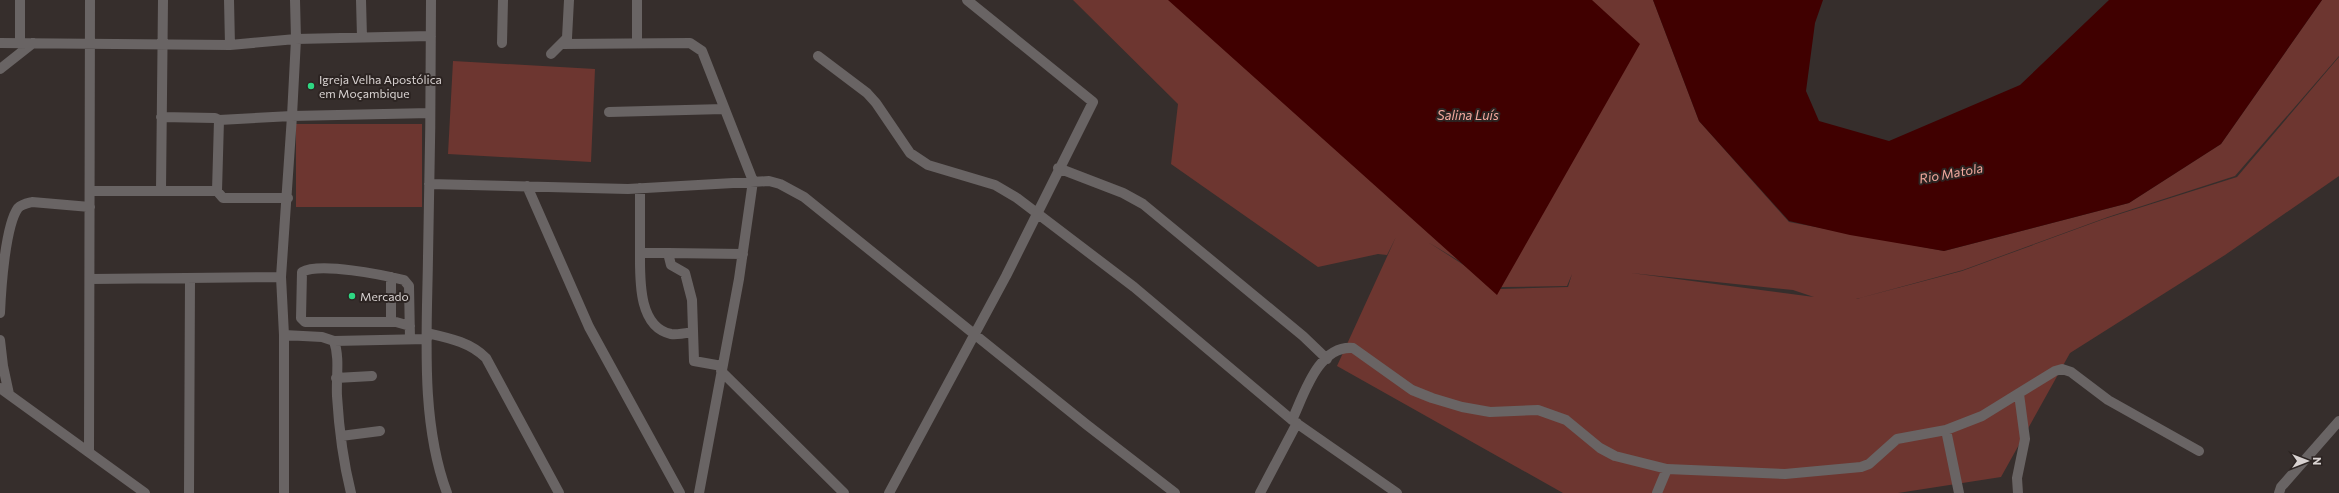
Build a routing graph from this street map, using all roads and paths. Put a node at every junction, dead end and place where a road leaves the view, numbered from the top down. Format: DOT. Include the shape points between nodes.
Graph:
graph roads {
  1 [pos="20,0"];
  2 [pos="90,0"];
  3 [pos="163,0"];
  4 [pos="229,0"];
  5 [pos="295,0"];
  6 [pos="361,0"];
  7 [pos="431,0"];
  8 [pos="503,0"];
  9 [pos="570,0"];
  10 [pos="637,0"];
  11 [pos="966,0"];
  12 [pos="431,36"];
  13 [pos="362,37"];
  14 [pos="296,39"];
  15 [pos="0,43"];
  16 [pos="20,43"];
  17 [pos="33,43"];
  18 [pos="90,43"];
  19 [pos="637,43"];
  20 [pos="161,44"];
  21 [pos="502,44"];
  22 [pos="562,44"];
  23 [pos="230,45"];
  24 [pos="551,54"];
  25 [pos="818,56"];
  26 [pos="0,69"];
  27 [pos="724,109"];
  28 [pos="609,112"];
  29 [pos="430,113"];
  30 [pos="292,116"];
  31 [pos="161,117"];
  32 [pos="219,120"];
  33 [pos="1058,168"];
  34 [pos="753,181"];
  35 [pos="429,184"];
  36 [pos="527,186"];
  37 [pos="640,188"];
  38 [pos="161,190"];
  39 [pos="90,191"];
  40 [pos="217,191"];
  41 [pos="288,198"];
  42 [pos="90,207"];
  43 [pos="1037,213"];
  44 [pos="640,253"];
  45 [pos="668,253"];
  46 [pos="743,254"];
  47 [pos="281,277"];
  48 [pos="391,277"];
  49 [pos="91,279"];
  50 [pos="190,279"];
  51 [pos="0,299"];
  52 [pos="0,313"];
  53 [pos="391,322"];
  54 [pos="410,326"];
  55 [pos="693,332"];
  56 [pos="284,335"];
  57 [pos="973,335"];
  58 [pos="427,336"];
  59 [pos="410,339"];
  60 [pos="0,340"];
  61 [pos="334,341"];
  62 [pos="1327,359"];
  63 [pos="722,368"];
  64 [pos="372,376"];
  65 [pos="336,378"];
  66 [pos="4,391"];
  67 [pos="2019,394"];
  68 [pos="1294,422"];
  69 [pos="2339,422"];
  70 [pos="1946,430"];
  71 [pos="380,432"];
  72 [pos="341,436"];
  73 [pos="89,451"];
  74 [pos="2199,451"];
  75 [pos="1667,469"];
  76 [pos="145,493"];
  77 [pos="189,493"];
  78 [pos="284,493"];
  79 [pos="351,493"];
  80 [pos="447,493"];
  81 [pos="559,493"];
  82 [pos="680,493"];
  83 [pos="699,493"];
  84 [pos="844,493"];
  85 [pos="889,493"];
  86 [pos="1175,493"];
  87 [pos="1260,493"];
  88 [pos="1397,493"];
  89 [pos="1656,493"];
  90 [pos="1959,493"];
  91 [pos="2018,493"];
  92 [pos="2280,493"];
  1 -- 16 [label="street"];
  2 -- 18 [label="street"];
  3 -- 20 [label="street"];
  4 -- 23 [label="street"];
  5 -- 14 [label="street"];
  6 -- 13 [label="street"];
  7 -- 12 [label="street"];
  8 -- 21 [label="street"];
  9 -- 22 [label="street" via="569,31"];
  10 -- 19 [label="street"];
  11 -- 33 [label="street" via="1093,102"];
  12 -- 13 [label="street"];
  12 -- 29 [label="street"];
  13 -- 14 [label="street"];
  14 -- 23 [label="street"];
  14 -- 30 [label="street"];
  15 -- 16 [label="street"];
  16 -- 17 [label="street"];
  17 -- 18 [label="street"];
  17 -- 26 [label="street"];
  18 -- 20 [label="street"];
  18 -- 39 [label="street"];
  19 -- 22 [label="street"];
  19 -- 27 [label="street" via="696,45 702,51"];
  20 -- 23 [label="street"];
  20 -- 31 [label="street"];
  22 -- 24 [label="street"];
  25 -- 43 [label="street" via="868,93 910,153 945,172 996,185"];
  27 -- 28 [label="street"];
  27 -- 34 [label="street"];
  29 -- 30 [label="street"];
  29 -- 35 [label="street"];
  30 -- 32 [label="street"];
  30 -- 41 [label="street"];
  31 -- 32 [label="street"];
  31 -- 38 [label="street"];
  32 -- 40 [label="street"];
  33 -- 43 [label="street"];
  33 -- 62 [label="street" via="1117,190 1143,204 1303,336"];
  34 -- 37 [label="street"];
  34 -- 46 [label="street"];
  34 -- 57 [label="street" via="780,184 804,197"];
  35 -- 36 [label="street"];
  35 -- 58 [label="street"];
  36 -- 37 [label="street"];
  36 -- 82 [label="street" via="589,326"];
  37 -- 44 [label="street"];
  38 -- 39 [label="street"];
  38 -- 40 [label="street"];
  39 -- 42 [label="street"];
  40 -- 41 [label="street" via="223,198 231,199"];
  41 -- 47 [label="street" via="284,218"];
  42 -- 49 [label="street"];
  42 -- 51 [label="street" via="32,202 18,208 7,244"];
  43 -- 57 [label="street"];
  43 -- 68 [label="street" via="1134,287"];
  44 -- 45 [label="street"];
  44 -- 55 [label="street" via="643,296 649,318 656,326 672,334"];
  45 -- 46 [label="street"];
  45 -- 55 [label="street" via="671,266 685,273 692,300"];
  46 -- 63 [label="street"];
  47 -- 50 [label="street"];
  47 -- 56 [label="street"];
  48 -- 53 [label="street"];
  48 -- 53 [label="street" via="364,272 306,269 301,275 301,318 305,322"];
  48 -- 54 [label="street" via="404,280 409,285"];
  49 -- 50 [label="street"];
  49 -- 73 [label="street"];
  50 -- 77 [label="street"];
  51 -- 52 [label="street"];
  53 -- 54 [label="street"];
  54 -- 59 [label="street"];
  55 -- 63 [label="street" via="694,361"];
  56 -- 61 [label="street" via="322,337"];
  56 -- 78 [label="street"];
  57 -- 85 [label="street"];
  57 -- 86 [label="street"];
  58 -- 59 [label="street"];
  58 -- 80 [label="street" via="431,422"];
  58 -- 81 [label="street" via="456,340 479,351 486,358"];
  59 -- 61 [label="street"];
  60 -- 66 [label="street"];
  61 -- 65 [label="street" via="337,350"];
  62 -- 68 [label="street" via="1318,368 1309,384"];
  62 -- 75 [label="street" via="1344,347 1353,348 1412,390 1432,398 1490,412 1538,410 1566,420 1600,448 1615,456"];
  63 -- 83 [label="street"];
  63 -- 84 [label="street"];
  64 -- 65 [label="street"];
  65 -- 72 [label="street"];
  66 -- 73 [label="street"];
  67 -- 70 [label="street" via="1982,416"];
  67 -- 74 [label="street" via="2062,369 2071,372 2108,400"];
  67 -- 91 [label="street" via="2025,439 2017,478"];
  68 -- 87 [label="street"];
  68 -- 88 [label="street"];
  69 -- 92 [label="street" via="2281,487"];
  70 -- 75 [label="street" via="1896,439 1869,464 1861,467 1785,474"];
  70 -- 90 [label="street"];
  71 -- 72 [label="street"];
  72 -- 79 [label="street"];
  73 -- 76 [label="street"];
  75 -- 89 [label="street"];
}
